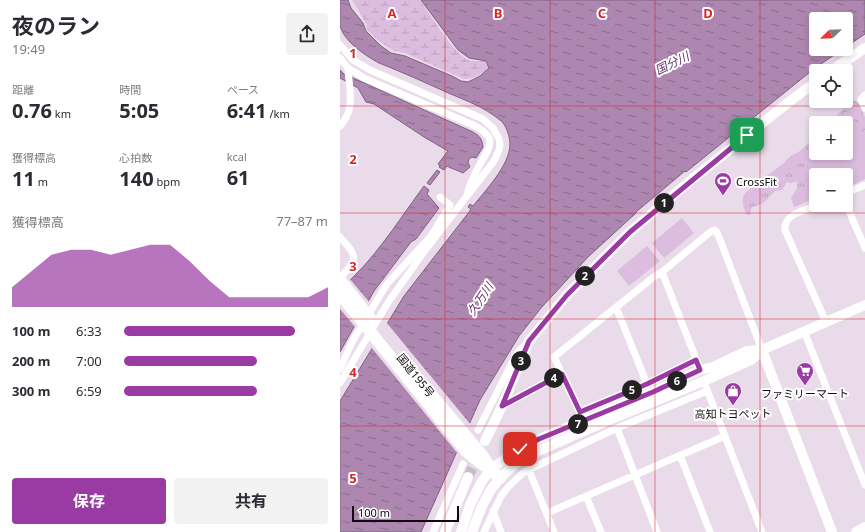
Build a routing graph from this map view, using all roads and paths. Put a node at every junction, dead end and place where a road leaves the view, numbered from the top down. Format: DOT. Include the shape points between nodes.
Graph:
graph roads {
  1 [pos="340,45"];
  2 [pos="865,48"];
  3 [pos="340,58"];
  4 [pos="841,64"];
  5 [pos="348,71"];
  6 [pos="809,87"];
  7 [pos="865,95"];
  8 [pos="865,108"];
  9 [pos="340,126"];
  10 [pos="865,184"];
  11 [pos="853,190"];
  12 [pos="440,197"];
  13 [pos="467,197"];
  14 [pos="809,209"];
  15 [pos="849,212"];
  16 [pos="340,237"];
  17 [pos="424,248"];
  18 [pos="865,248"];
  19 [pos="662,272"];
  20 [pos="340,279"];
  21 [pos="340,294"];
  22 [pos="865,305"];
  23 [pos="616,307"];
  24 [pos="826,322"];
  25 [pos="804,332"];
  26 [pos="529,341"];
  27 [pos="762,350"];
  28 [pos="696,360"];
  29 [pos="340,369"];
  30 [pos="700,370"];
  31 [pos="562,374"];
  32 [pos="340,383"];
  33 [pos="647,384"];
  34 [pos="706,386"];
  35 [pos="502,406"];
  36 [pos="617,428"];
  37 [pos="478,430"];
  38 [pos="725,436"];
  39 [pos="485,441"];
  40 [pos="468,446"];
  41 [pos="680,455"];
  42 [pos="463,464"];
  43 [pos="529,470"];
  44 [pos="496,474"];
  45 [pos="635,475"];
  46 [pos="468,477"];
  47 [pos="865,485"];
  48 [pos="586,496"];
  49 [pos="493,511"];
  50 [pos="547,513"];
  51 [pos="865,527"];
  52 [pos="433,532"];
  53 [pos="445,532"];
  54 [pos="461,532"];
  55 [pos="472,532"];
  56 [pos="484,532"];
  57 [pos="501,532"];
  58 [pos="554,532"];
  59 [pos="601,532"];
  60 [pos="658,532"];
  61 [pos="710,532"];
  62 [pos="762,532"];
  63 [pos="832,532"];
  64 [pos="856,532"];
  1 -- 13 [label="street" via="353,60 370,70 488,122 500,145 497,155"];
  2 -- 4 [label="street"];
  3 -- 5 [label="street"];
  5 -- 9 [label="street" via="350,112"];
  5 -- 13 [label="street" via="484,132 490,140 490,148 469,187"];
  6 -- 26 [label="street" via="694,177 630,232 567,295"];
  7 -- 8 [label="street" via="861,99"];
  10 -- 11 [label="street"];
  12 -- 17 [label="street" via="450,205"];
  13 -- 17 [label="street"];
  14 -- 24 [label="street" via="790,217 784,226"];
  15 -- 18 [label="street"];
  16 -- 20 [label="street" via="354,255 353,264"];
  17 -- 29 [label="street" via="387,284 352,342"];
  17 -- 32 [label="street"];
  19 -- 23 [label="street"];
  19 -- 27 [label="street" via="712,230 716,231"];
  19 -- 28 [label="street"];
  20 -- 40 [label="highway, 国道195号"];
  21 -- 40 [label="highway, 国道195号"];
  22 -- 24 [label="street"];
  23 -- 31 [label="street" via="554,357"];
  23 -- 33 [label="street"];
  24 -- 25 [label="street"];
  25 -- 27 [label="street"];
  25 -- 47 [label="street"];
  26 -- 35 [label="street"];
  26 -- 37 [label="street" via="517,353"];
  27 -- 30 [label="street" via="747,351 713,367"];
  27 -- 34 [label="street" via="751,360"];
  27 -- 63 [label="street"];
  28 -- 30 [label="street"];
  28 -- 33 [label="street"];
  30 -- 44 [label="street" via="532,442 510,455"];
  31 -- 33 [label="street" via="580,412"];
  31 -- 35 [label="street"];
  34 -- 36 [label="street"];
  34 -- 38 [label="street"];
  34 -- 44 [label="street" via="607,421 527,456"];
  35 -- 39 [label="street"];
  36 -- 43 [label="street"];
  36 -- 45 [label="street"];
  38 -- 41 [label="street"];
  38 -- 62 [label="street"];
  40 -- 44 [label="highway, 国道195号" via="482,455"];
  41 -- 45 [label="street"];
  41 -- 61 [label="street"];
  42 -- 52 [label="street"];
  43 -- 49 [label="street" via="509,486"];
  43 -- 50 [label="street"];
  44 -- 54 [label="street" via="482,481"];
  44 -- 55 [label="street"];
  45 -- 48 [label="street"];
  45 -- 60 [label="street"];
  46 -- 53 [label="street"];
  48 -- 50 [label="street"];
  48 -- 59 [label="street"];
  49 -- 56 [label="street"];
  49 -- 57 [label="street"];
  50 -- 58 [label="street"];
  51 -- 64 [label="street"];
}
